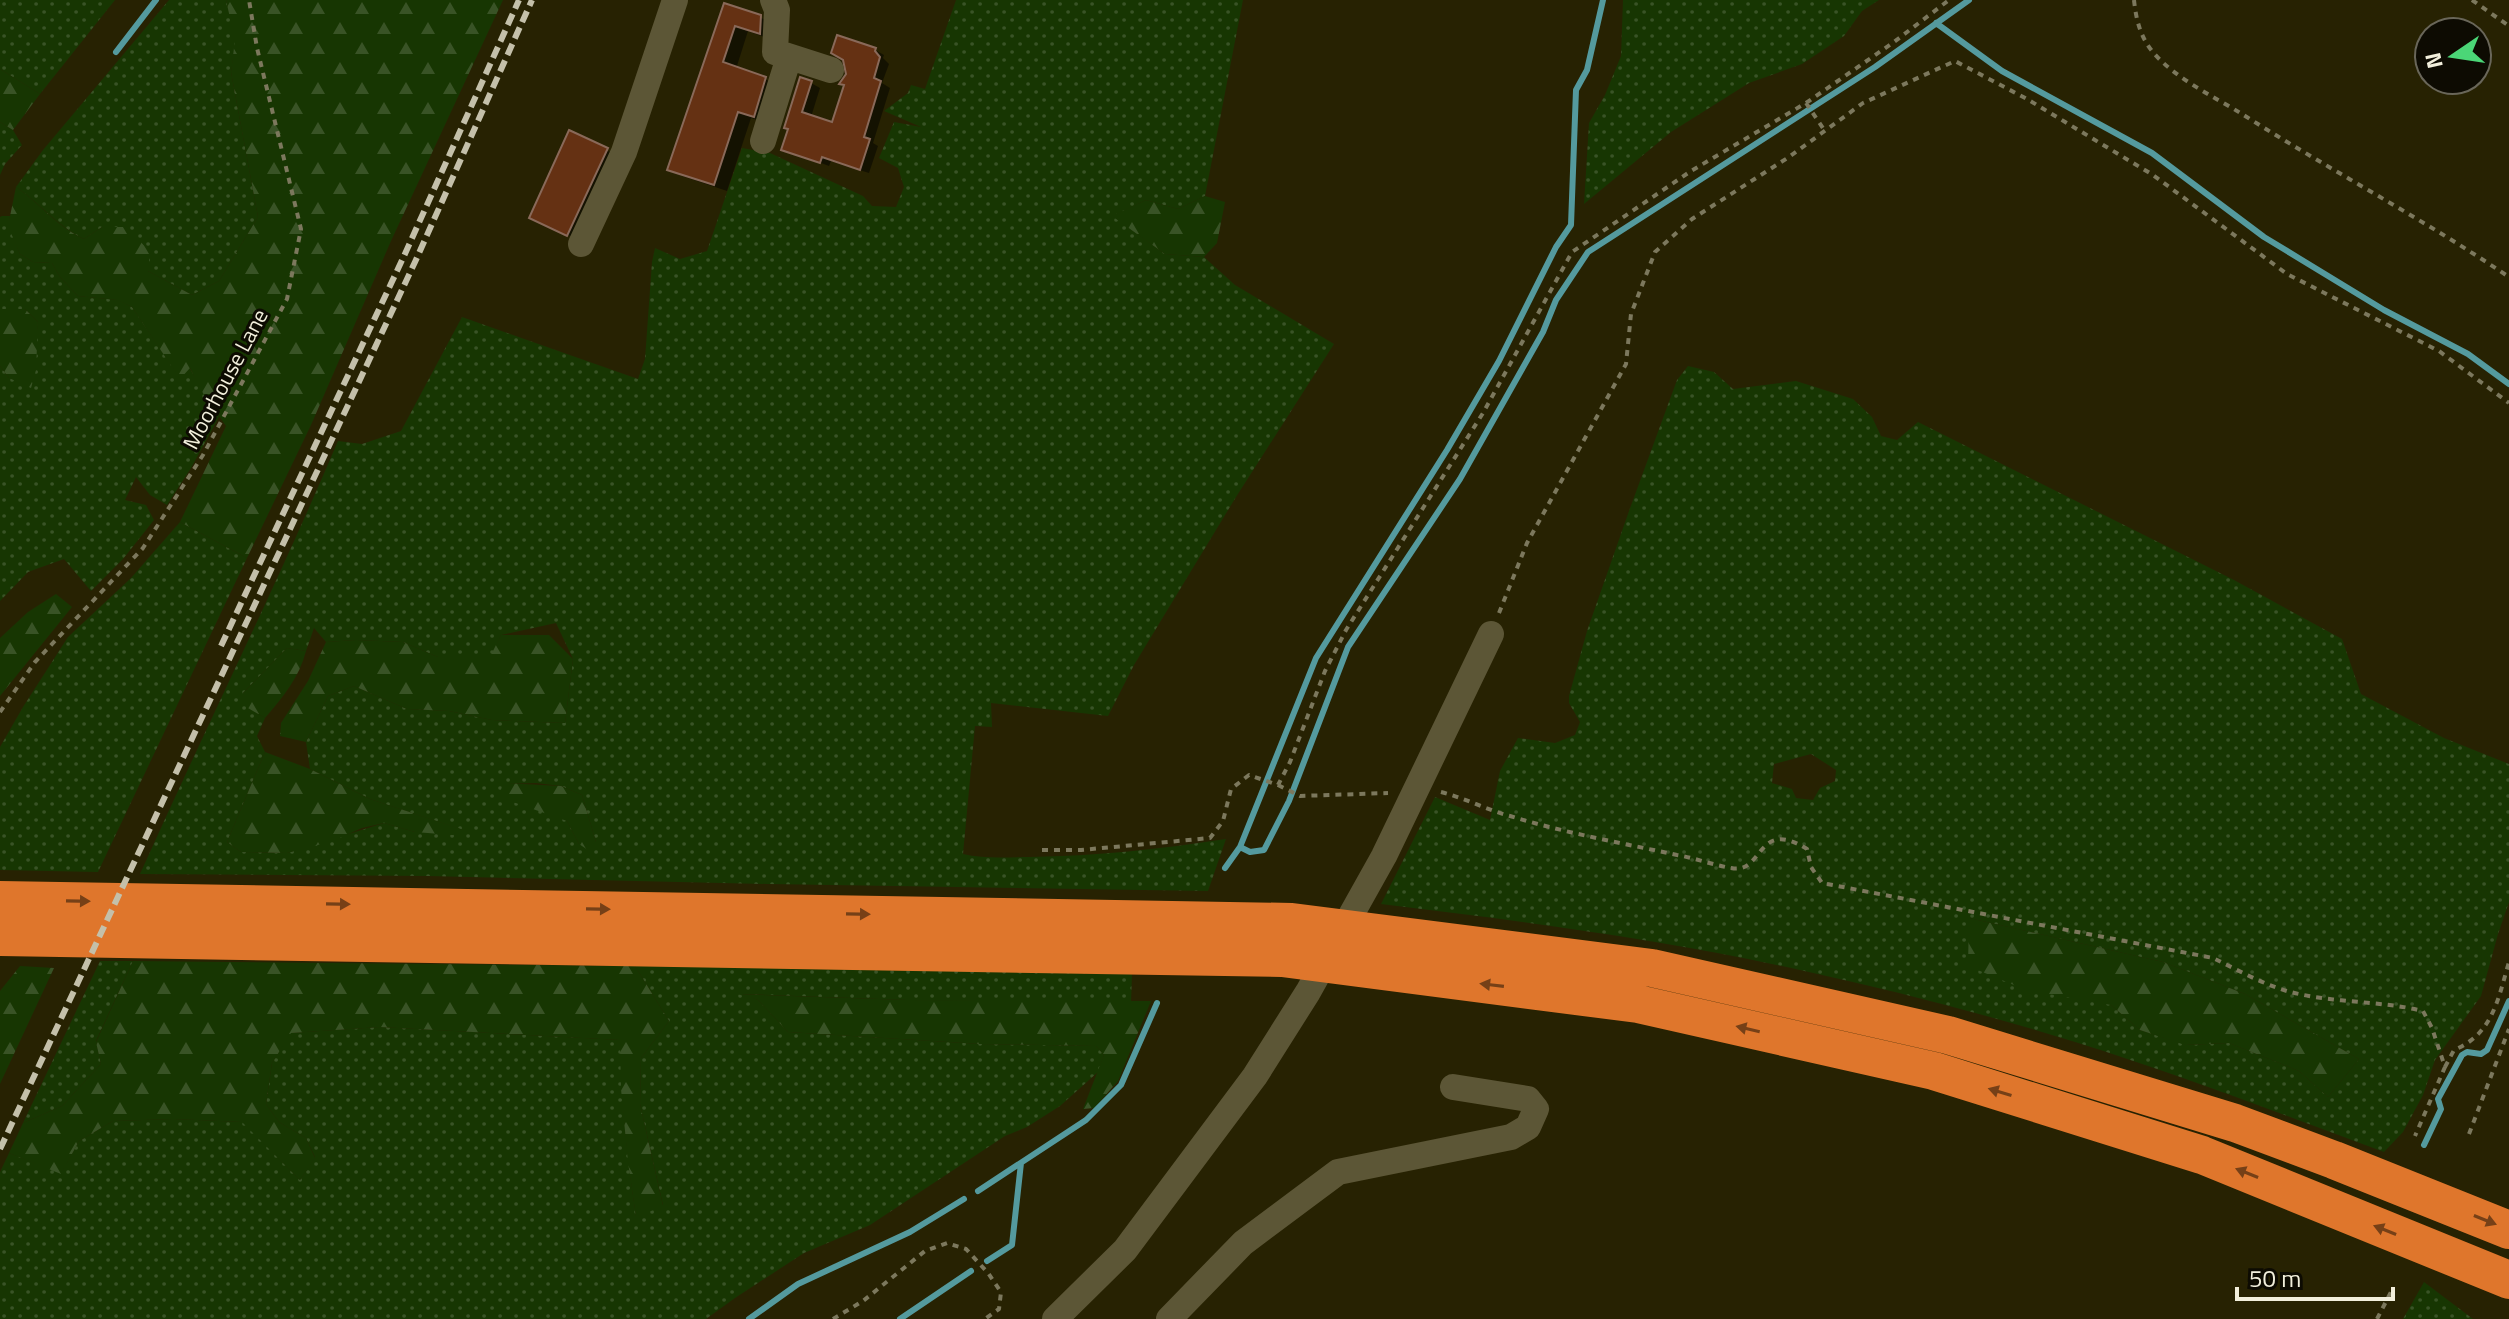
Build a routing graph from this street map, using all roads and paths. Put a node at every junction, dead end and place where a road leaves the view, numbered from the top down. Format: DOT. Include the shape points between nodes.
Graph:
graph roads {
  1 [pos="249,0"];
  2 [pos="675,0"];
  3 [pos="773,0"];
  4 [pos="1949,0"];
  5 [pos="2134,0"];
  6 [pos="2472,0"];
  7 [pos="2509,26"];
  8 [pos="789,57"];
  9 [pos="831,70"];
  10 [pos="1806,103"];
  11 [pos="1825,131"];
  12 [pos="763,141"];
  13 [pos="581,244"];
  14 [pos="2509,277"];
  15 [pos="2509,403"];
  16 [pos="1491,634"];
  17 [pos="0,712"];
  18 [pos="1278,785"];
  19 [pos="1428,792"];
  20 [pos="1399,793"];
  21 [pos="1042,850"];
  22 [pos="0,900"];
  23 [pos="0,937"];
  24 [pos="2509,962"];
  25 [pos="2509,1029"];
  26 [pos="2445,1067"];
  27 [pos="1453,1087"];
  28 [pos="2469,1134"];
  29 [pos="2415,1136"];
  30 [pos="2509,1230"];
  31 [pos="2509,1280"];
  32 [pos="2393,1288"];
  33 [pos="833,1319"];
  34 [pos="985,1319"];
  35 [pos="1055,1319"];
  36 [pos="1169,1319"];
  37 [pos="2377,1319"];
  1 -- 17 [label="path, Moorhouse Lane" via="301,229 287,299 203,455 143,548 35,662"];
  2 -- 13 [label="lane" via="624,152"];
  3 -- 8 [label="lane" via="775,52"];
  4 -- 10 [label="path"];
  5 -- 14 [label="path" via="2139,30 2153,52 2179,74"];
  6 -- 7 [label="path"];
  8 -- 9 [label="lane"];
  8 -- 12 [label="lane"];
  10 -- 11 [label="path"];
  10 -- 18 [label="path" via="1691,171 1572,252 1483,413 1346,630"];
  11 -- 15 [label="path" via="1863,103 1955,61 2153,175 2287,274 2439,351"];
  11 -- 16 [label="path" via="1692,219 1655,252 1631,314 1626,364 1527,543"];
  16 -- 35 [label="lane" via="1384,856 1255,1076 1125,1250"];
  18 -- 20 [label="path" via="1300,796"];
  18 -- 21 [label="path" via="1249,775 1231,789 1223,821 1210,838"];
  19 -- 26 [label="path" via="1734,870 1750,865 1764,845 1778,838 1794,840 1807,849 1822,883 2213,958 2296,994 2423,1011"];
  22 -- 30 [label="highway, one-way" via="1292,922 1652,968 2009,1053 2235,1123"];
  31 -- 23 [label="highway, one-way" via="2187,1150 1934,1071 1638,1004 1282,958"];
  24 -- 26 [label="path" via="2493,1016 2471,1043 2454,1050"];
  25 -- 28 [label="path"];
  26 -- 29 [label="path"];
  27 -- 36 [label="lane" via="1528,1099 1536,1109 1528,1127 1511,1137 1338,1172 1243,1243"];
  32 -- 37 [label="path"];
  33 -- 34 [label="path" via="925,1251 947,1243 966,1249 1001,1292 999,1309"];
}
